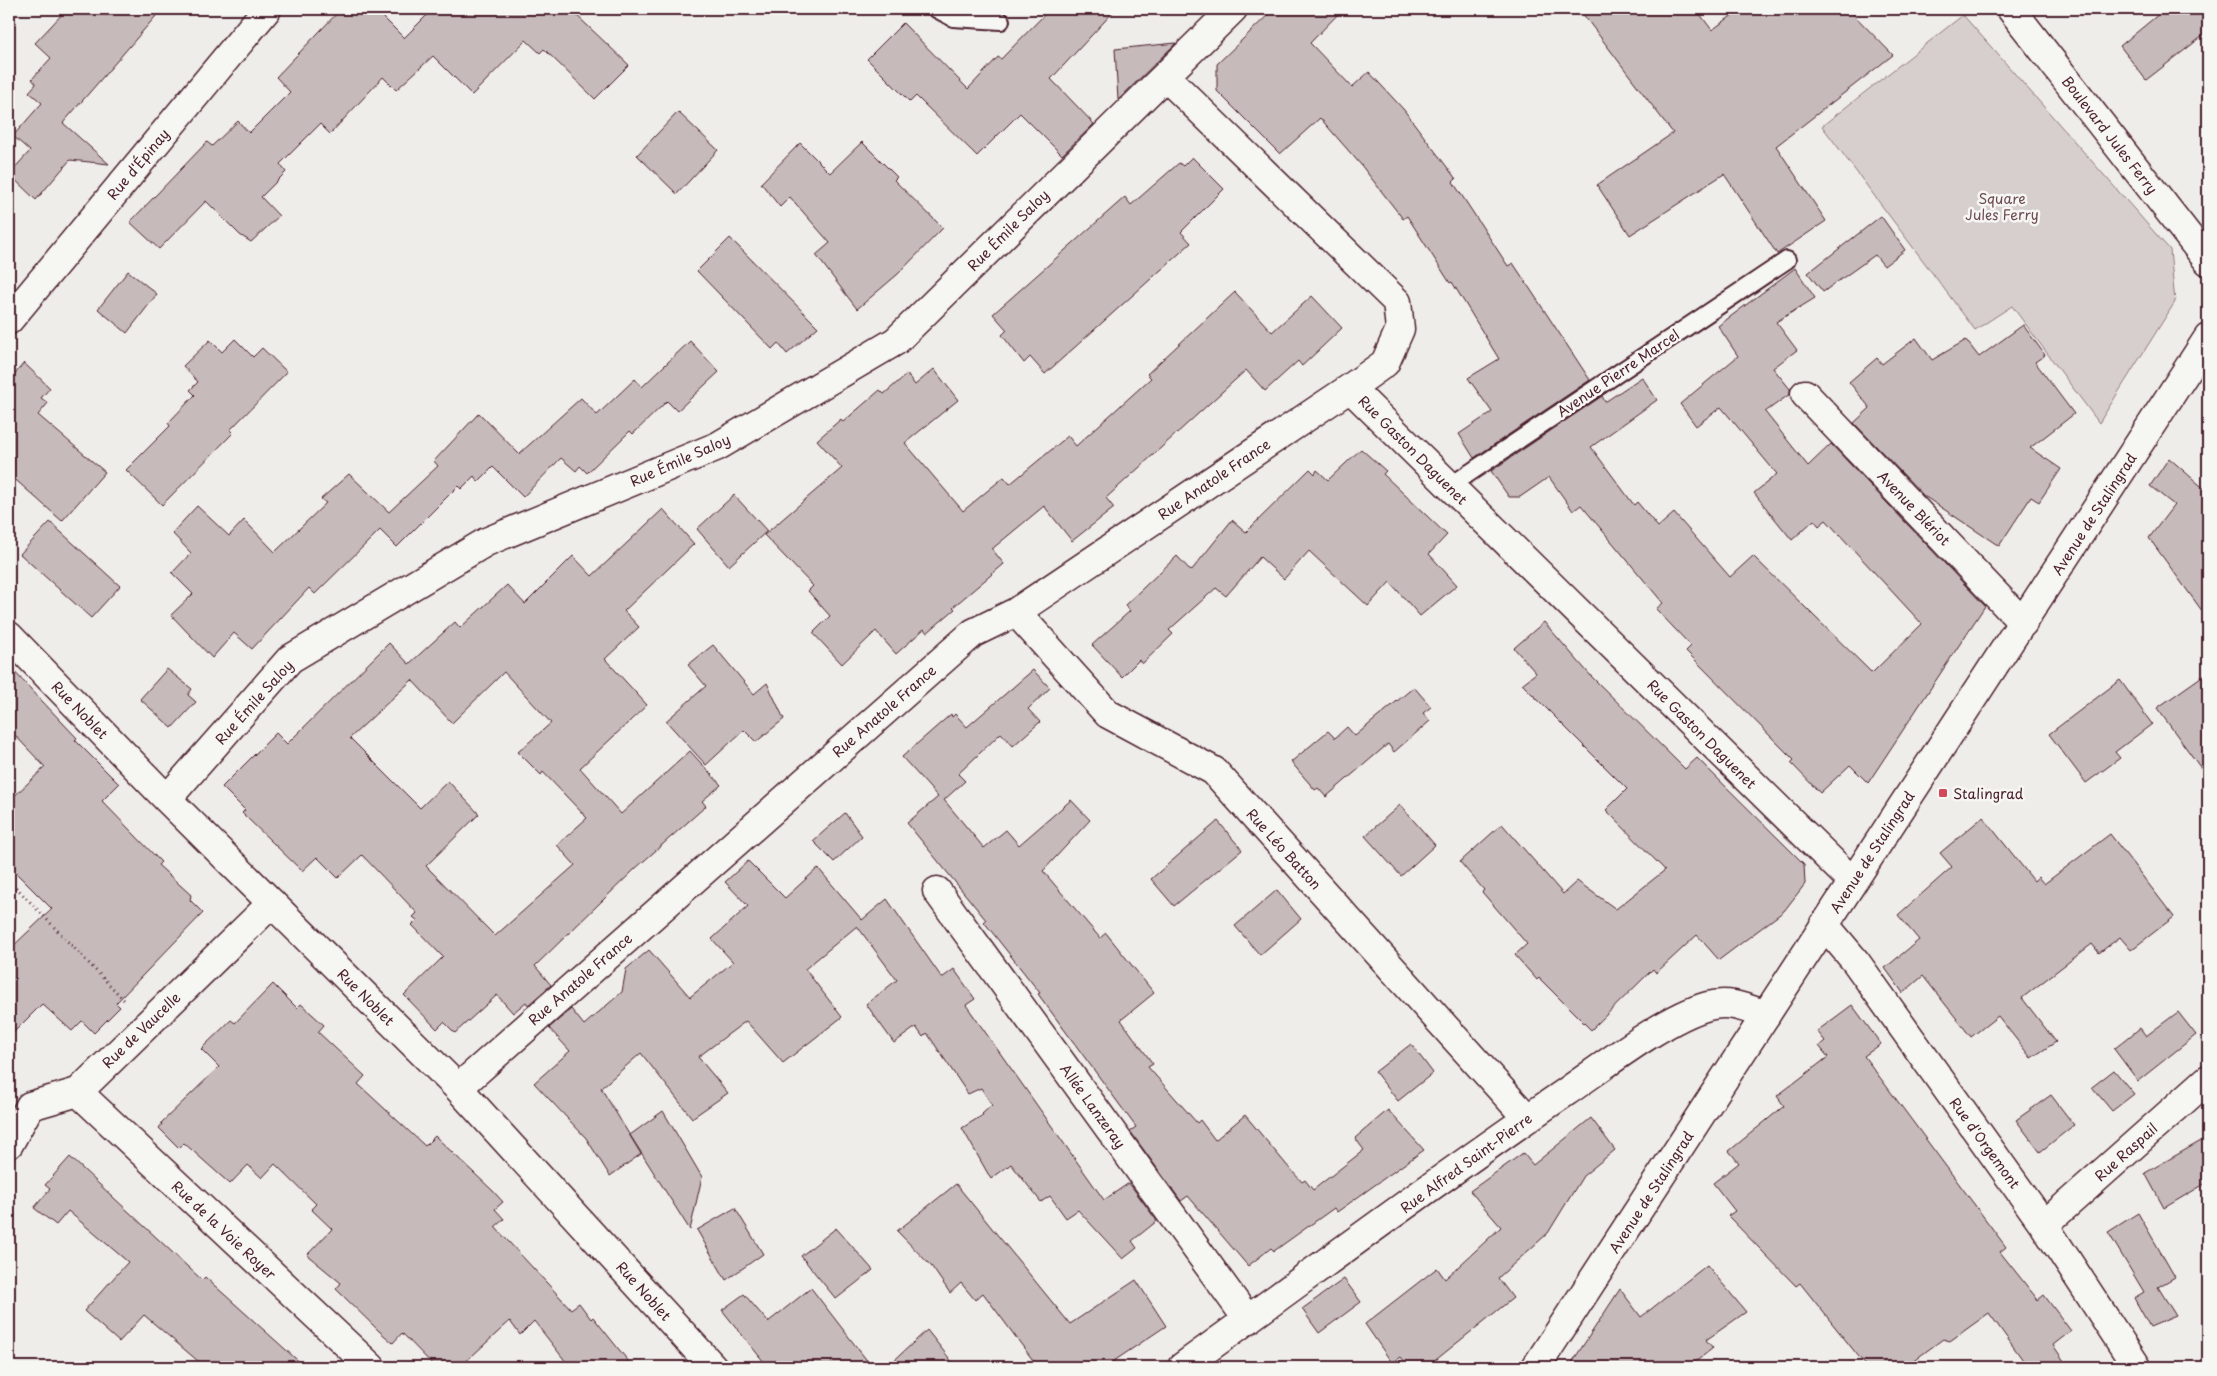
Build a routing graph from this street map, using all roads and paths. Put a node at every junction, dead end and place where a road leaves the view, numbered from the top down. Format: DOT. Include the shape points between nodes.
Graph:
graph roads {
  1 [pos="267,9"];
  2 [pos="936,9"];
  3 [pos="1233,9"];
  4 [pos="2011,9"];
  5 [pos="1001,21"];
  6 [pos="1165,76"];
  7 [pos="1787,260"];
  8 [pos="2208,261"];
  9 [pos="9,320"];
  10 [pos="2208,338"];
  11 [pos="1350,388"];
  12 [pos="1805,394"];
  13 [pos="1450,486"];
  14 [pos="1016,612"];
  15 [pos="2023,623"];
  16 [pos="9,636"];
  17 [pos="167,799"];
  18 [pos="9,880"];
  19 [pos="1852,881"];
  20 [pos="937,892"];
  21 [pos="272,903"];
  22 [pos="1824,924"];
  23 [pos="1766,1015"];
  24 [pos="147,1024"];
  25 [pos="2208,1079"];
  26 [pos="458,1088"];
  27 [pos="78,1092"];
  28 [pos="1527,1118"];
  29 [pos="9,1144"];
  30 [pos="2044,1225"];
  31 [pos="1248,1320"];
  32 [pos="370,1367"];
  33 [pos="714,1367"];
  34 [pos="1182,1367"];
  35 [pos="1536,1367"];
  36 [pos="2137,1367"];
  1 -- 9 [label="street, Rue d'Épinay"];
  2 -- 5 [label="lane" via="953,18"];
  3 -- 6 [label="street"];
  4 -- 8 [label="street, Boulevard Jules Ferry"];
  6 -- 11 [label="street, Rue Gaston Daguenet" via="1397,302 1400,329 1384,363"];
  6 -- 17 [label="street, Rue Émile Saloy" via="896,341 718,446 486,542 290,660"];
  7 -- 13 [label="lane, Avenue Pierre Marcel"];
  10 -- 15 [label="street, Avenue de Stalingrad"];
  11 -- 13 [label="street, Rue Gaston Daguenet"];
  11 -- 14 [label="street, Rue Anatole France"];
  12 -- 15 [label="street, Avenue Blériot"];
  13 -- 19 [label="street, Rue Gaston Daguenet"];
  14 -- 26 [label="street, Rue Anatole France" via="973,633"];
  14 -- 28 [label="street, Rue Léo Batton" via="1108,714 1214,771"];
  15 -- 19 [label="street, Avenue de Stalingrad"];
  16 -- 17 [label="street, Rue Noblet"];
  17 -- 21 [label="street, Rue Noblet"];
  18 -- 24 [label="path"];
  19 -- 22 [label="street, Avenue de Stalingrad"];
  20 -- 31 [label="street, Allée Lanzeray"];
  21 -- 24 [label="street, Rue de Vaucelle"];
  21 -- 26 [label="street, Rue Noblet"];
  22 -- 23 [label="street, Avenue de Stalingrad"];
  22 -- 30 [label="street, Rue d'Orgemont" via="1856,962"];
  23 -- 28 [label="street, Rue Alfred Saint-Pierre" via="1726,1002 1707,1006 1677,1019 1639,1042"];
  23 -- 35 [label="street, Avenue de Stalingrad"];
  24 -- 27 [label="street, Rue de Vaucelle"];
  25 -- 30 [label="street, Rue Raspail"];
  26 -- 33 [label="street, Rue Noblet"];
  27 -- 29 [label="street, Rue de Vaucelle" via="30,1106"];
  27 -- 32 [label="street, Rue de la Voie Royer"];
  28 -- 31 [label="street, Rue Alfred Saint-Pierre"];
  30 -- 36 [label="street, Rue d'Orgemont"];
  31 -- 34 [label="street, Rue Alfred Saint-Pierre"];
}
